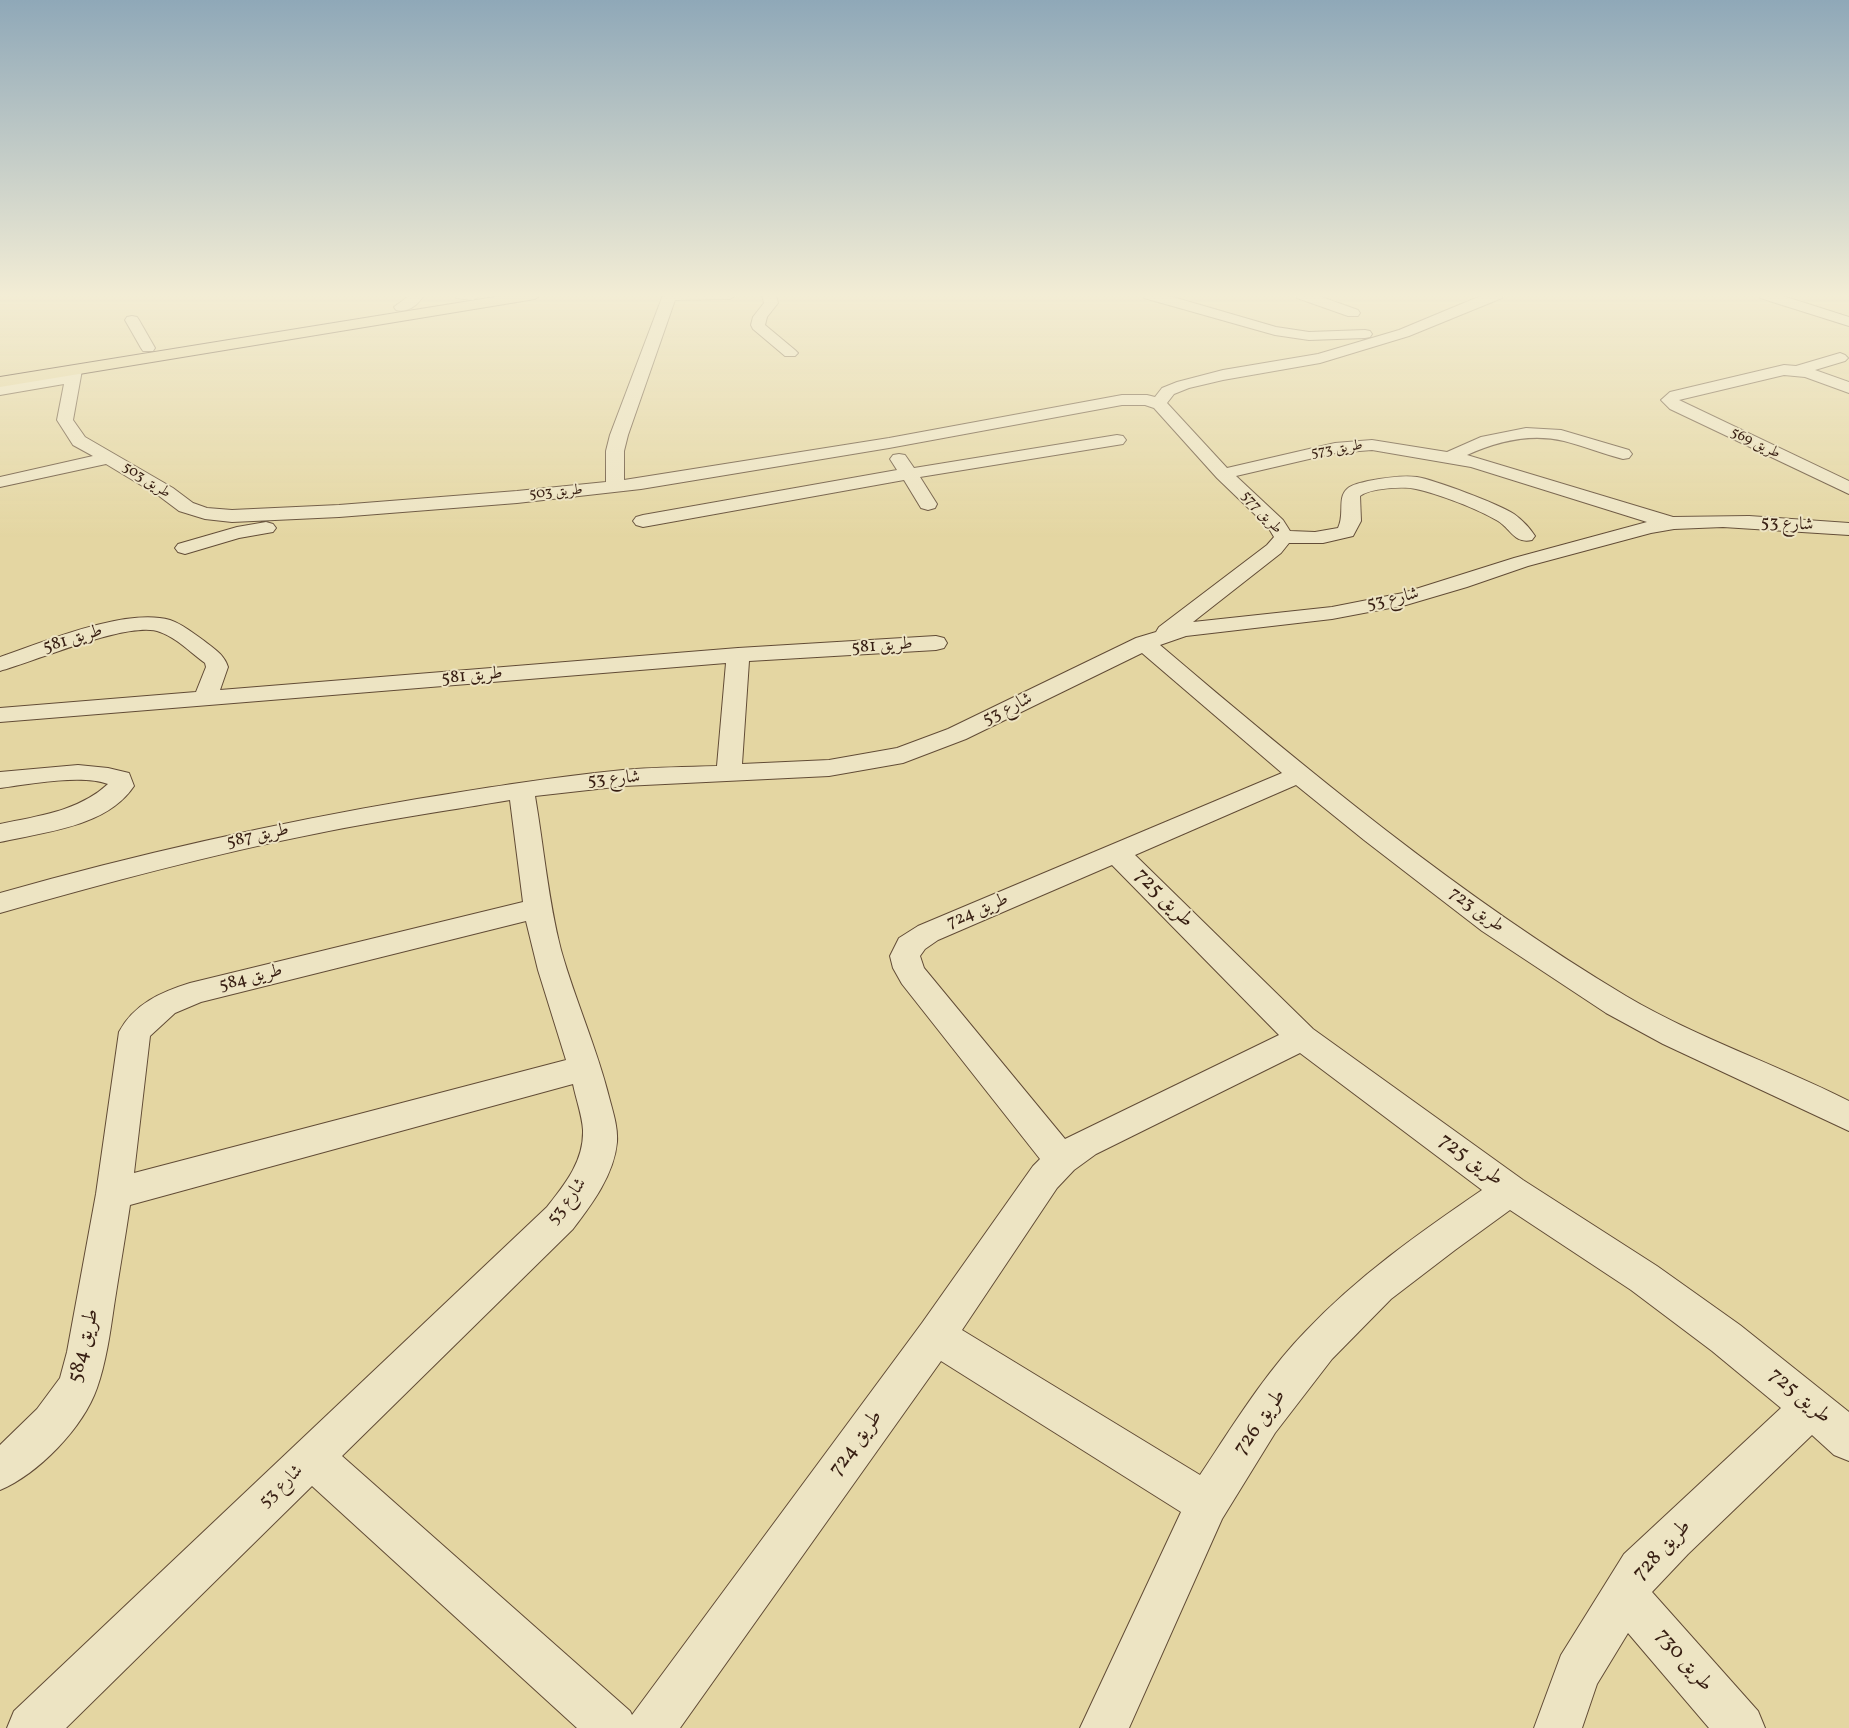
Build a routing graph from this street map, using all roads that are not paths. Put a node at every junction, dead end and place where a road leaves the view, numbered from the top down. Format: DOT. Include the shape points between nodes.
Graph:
graph roads {
  1 [pos="58,376"];
  2 [pos="66,376"];
  3 [pos="73,376"];
  4 [pos="641,376"];
  5 [pos="1221,376"];
  6 [pos="1759,376"];
  7 [pos="1814,376"];
  8 [pos="0,382"];
  9 [pos="1849,388"];
  10 [pos="0,390"];
  11 [pos="1158,404"];
  12 [pos="1117,440"];
  13 [pos="889,443"];
  14 [pos="1623,454"];
  15 [pos="1451,457"];
  16 [pos="110,458"];
  17 [pos="908,474"];
  18 [pos="1223,474"];
  19 [pos="0,482"];
  20 [pos="615,488"];
  21 [pos="1849,488"];
  22 [pos="928,504"];
  23 [pos="644,522"];
  24 [pos="1670,523"];
  25 [pos="1849,529"];
  26 [pos="1525,536"];
  27 [pos="1284,537"];
  28 [pos="185,548"];
  29 [pos="1154,639"];
  30 [pos="936,643"];
  31 [pos="738,656"];
  32 [pos="0,664"];
  33 [pos="205,699"];
  34 [pos="0,715"];
  35 [pos="730,774"];
  36 [pos="1298,775"];
  37 [pos="0,780"];
  38 [pos="521,790"];
  39 [pos="0,833"];
  40 [pos="1116,853"];
  41 [pos="0,903"];
  42 [pos="538,908"];
  43 [pos="1302,1038"];
  44 [pos="586,1068"];
  45 [pos="1849,1117"];
  46 [pos="1062,1160"];
  47 [pos="1510,1191"];
  48 [pos="114,1194"];
  49 [pos="936,1336"];
  50 [pos="1812,1407"];
  51 [pos="1849,1440"];
  52 [pos="312,1458"];
  53 [pos="0,1469"];
  54 [pos="1207,1504"];
  55 [pos="1625,1595"];
  56 [pos="31,1728"];
  57 [pos="613,1728"];
  58 [pos="651,1728"];
  59 [pos="1104,1728"];
  60 [pos="1558,1728"];
  61 [pos="1741,1728"];
  1 -- 8 [label="main road"];
  2 -- 10 [label="street"];
  3 -- 16 [label="street, طريق 503" via="65,420 79,441"];
  4 -- 20 [label="street" via="615,451"];
  5 -- 11 [label="street" via="1168,391"];
  6 -- 21 [label="street, طريق 569" via="1676,394 1669,400"];
  7 -- 9 [label="street, طريق 569"];
  11 -- 13 [label="street, طريق 503" via="1138,399 1122,400"];
  11 -- 18 [label="street, طريق 577"];
  12 -- 17 [label="street"];
  13 -- 17 [label="street"];
  13 -- 20 [label="street, طريق 503"];
  14 -- 15 [label="street" via="1554,434 1531,432 1500,437"];
  15 -- 18 [label="street, طريق 573" via="1391,447 1350,446"];
  15 -- 24 [label="street, طريق 573"];
  16 -- 19 [label="street"];
  16 -- 20 [label="street, طريق 503" via="186,507 232,516"];
  17 -- 22 [label="street"];
  17 -- 23 [label="street"];
  18 -- 27 [label="street, طريق 577" via="1276,524"];
  20 -- 28 [label="street" via="599,497 581,501 262,528"];
  24 -- 25 [label="street, شارع 53" via="1713,521"];
  24 -- 29 [label="street, شارع 53" via="1578,545 1406,599 1332,613 1204,628"];
  26 -- 27 [label="street" via="1507,518 1485,507 1418,483 1400,482 1371,486 1352,494 1351,521 1346,532 1330,538"];
  27 -- 29 [label="street, طريق 577" via="1274,549"];
  29 -- 35 [label="street, شارع 53" via="957,734 903,754 829,768"];
  29 -- 36 [label="street, طريق 723"];
  30 -- 31 [label="street, طريق 581"];
  31 -- 33 [label="street, طريق 581"];
  31 -- 35 [label="street"];
  32 -- 33 [label="street, طريق 581" via="109,629 154,623 165,626 215,660 217,668"];
  33 -- 34 [label="street, طريق 581"];
  35 -- 38 [label="street, شارع 53" via="596,780"];
  36 -- 40 [label="street, طريق 724"];
  36 -- 45 [label="street, طريق 723" via="1503,931 1619,1006"];
  37 -- 39 [label="street" via="111,775 120,779 121,786 96,807"];
  38 -- 41 [label="street, طريق 587" via="244,840 137,865"];
  38 -- 42 [label="street, شارع 53"];
  40 -- 43 [label="street, طريق 725"];
  40 -- 46 [label="street, طريق 724" via="928,933 914,940 905,951 904,964 913,976"];
  42 -- 44 [label="street, شارع 53" via="561,1001"];
  42 -- 48 [label="street, طريق 584" via="200,991 174,999 151,1013 135,1032"];
  43 -- 46 [label="street, طريق 724" via="1109,1131"];
  43 -- 47 [label="street, طريق 725"];
  44 -- 48 [label="street"];
  44 -- 52 [label="street, شارع 53" via="600,1130 597,1159 583,1189 560,1218"];
  46 -- 49 [label="street, طريق 724" via="1045,1176"];
  47 -- 50 [label="street, طريق 725" via="1644,1278"];
  47 -- 54 [label="street, طريق 726" via="1378,1287 1318,1346 1261,1419"];
  48 -- 53 [label="street, طريق 584" via="87,1352 77,1388 52,1424 16,1459"];
  49 -- 54 [label="street"];
  49 -- 58 [label="street, طريق 724"];
  50 -- 51 [label="street, طريق 725"];
  50 -- 55 [label="street, طريق 728" via="1640,1570"];
  52 -- 56 [label="street, شارع 53"];
  52 -- 57 [label="street"];
  54 -- 59 [label="street, طريق 726"];
  55 -- 60 [label="street, طريق 728" via="1578,1672"];
  55 -- 61 [label="street, طريق 730"];
}
